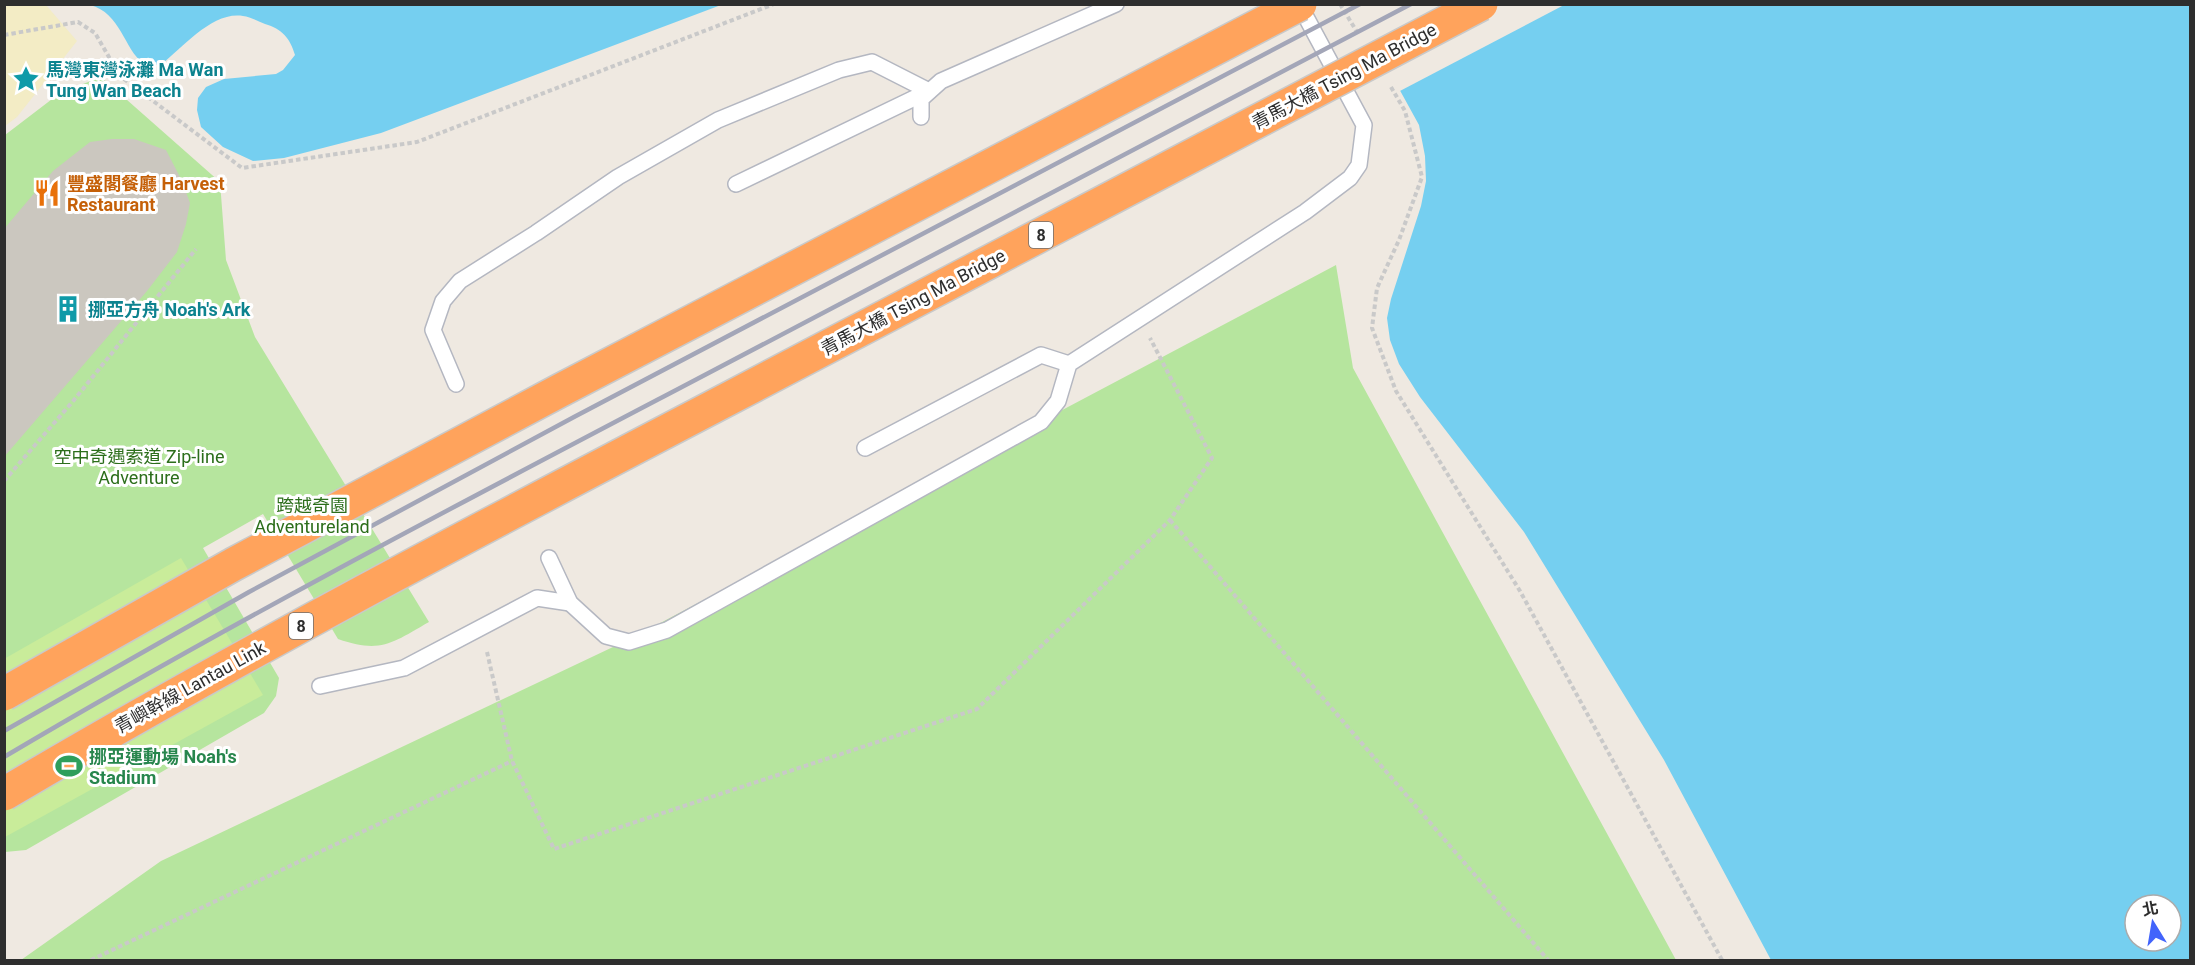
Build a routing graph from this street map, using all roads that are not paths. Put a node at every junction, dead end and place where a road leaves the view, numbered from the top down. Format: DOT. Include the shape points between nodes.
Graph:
graph roads {
  1 [pos="1116,4"];
  2 [pos="1299,4"];
  3 [pos="1481,4"];
  4 [pos="929,92"];
  5 [pos="921,117"];
  6 [pos="735,184"];
  7 [pos="1069,364"];
  8 [pos="456,384"];
  9 [pos="865,448"];
  10 [pos="601,465"];
  11 [pos="549,558"];
  12 [pos="570,603"];
  13 [pos="320,686"];
  14 [pos="4,694"];
  15 [pos="4,794"];
  1 -- 4 [label="lane" via="941,81"];
  2 -- 7 [label="lane" via="1364,124 1359,165 1350,178 1305,212"];
  2 -- 14 [label="highway, bridge" via="234,564"];
  3 -- 10 [label="highway, 青馬大橋 Tsing Ma Bridge / 8, bridge"];
  4 -- 5 [label="lane" via="921,99"];
  4 -- 6 [label="lane"];
  4 -- 8 [label="lane" via="872,62 838,70 718,120 618,177 460,282 443,301 433,330"];
  7 -- 9 [label="lane" via="1041,355"];
  7 -- 12 [label="lane" via="1059,401 1041,423 667,630 629,642 606,636"];
  10 -- 15 [label="highway, 青嶼幹線 Lantau Link / 8, bridge" via="276,639"];
  11 -- 12 [label="lane"];
  12 -- 13 [label="lane" via="537,598 404,668"];
}
